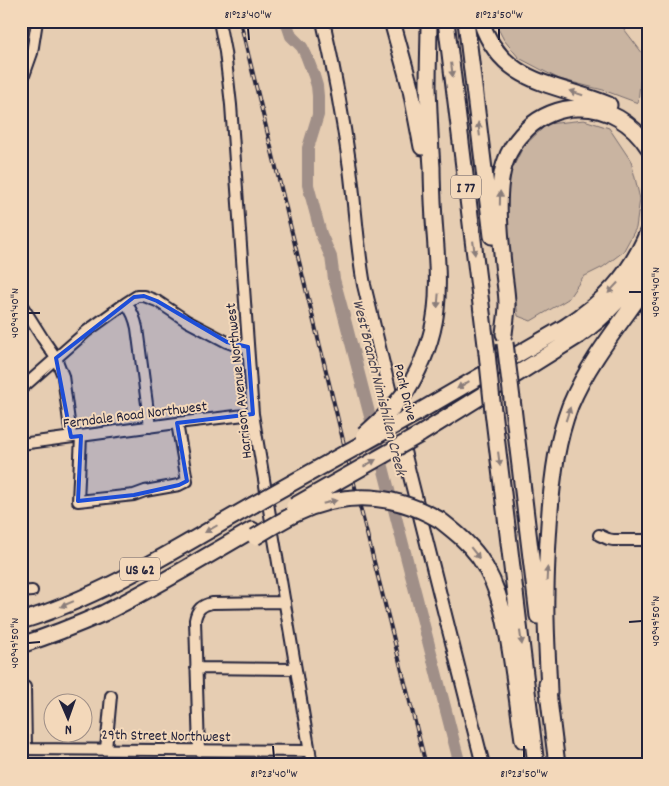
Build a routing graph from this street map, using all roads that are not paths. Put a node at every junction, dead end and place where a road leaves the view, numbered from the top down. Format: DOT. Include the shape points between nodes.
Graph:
graph roads {
  1 [pos="38,21"];
  2 [pos="220,21"];
  3 [pos="323,21"];
  4 [pos="392,21"];
  5 [pos="429,21"];
  6 [pos="446,21"];
  7 [pos="466,21"];
  8 [pos="481,21"];
  9 [pos="21,84"];
  10 [pos="648,133"];
  11 [pos="648,147"];
  12 [pos="434,218"];
  13 [pos="648,232"];
  14 [pos="648,258"];
  15 [pos="648,279"];
  16 [pos="126,303"];
  17 [pos="21,304"];
  18 [pos="504,338"];
  19 [pos="248,346"];
  20 [pos="56,358"];
  21 [pos="21,389"];
  22 [pos="253,414"];
  23 [pos="454,414"];
  24 [pos="177,423"];
  25 [pos="150,427"];
  26 [pos="76,436"];
  27 [pos="21,444"];
  28 [pos="310,472"];
  29 [pos="253,534"];
  30 [pos="599,534"];
  31 [pos="648,540"];
  32 [pos="285,602"];
  33 [pos="21,621"];
  34 [pos="21,645"];
  35 [pos="196,668"];
  36 [pos="296,669"];
  37 [pos="26,687"];
  38 [pos="548,692"];
  39 [pos="111,696"];
  40 [pos="24,749"];
  41 [pos="106,749"];
  42 [pos="199,750"];
  43 [pos="310,751"];
  44 [pos="312,765"];
  45 [pos="483,765"];
  46 [pos="527,765"];
  47 [pos="536,765"];
  48 [pos="556,765"];
  1 -- 9 [label="street" via="32,53"];
  2 -- 19 [label="street, Harrison Avenue Northwest" via="231,106"];
  3 -- 45 [label="main road, Park Drive" via="350,166 364,285"];
  4 -- 12 [label="highway" via="415,107"];
  5 -- 12 [label="highway"];
  6 -- 47 [label="highway, I 77, one-way, bridge"];
  18 -- 7 [label="highway, I 77, one-way"];
  10 -- 8 [label="highway, one-way" via="617,108 519,72 495,50"];
  18 -- 11 [label="highway, one-way" via="507,303 500,220 502,175 509,152 521,134 548,115 568,109 589,108 617,117 632,128"];
  12 -- 28 [label="highway, one-way, bridge" via="438,302 429,344 417,374 390,411 371,430"];
  13 -- 28 [label="highway, one-way, bridge" via="626,273 590,310"];
  14 -- 23 [label="highway" via="628,290 596,323"];
  15 -- 23 [label="highway" via="617,315 592,336"];
  38 -- 15 [label="highway, one-way" via="547,554 555,459 560,438 570,406 591,366 642,294"];
  16 -- 19 [label="street" via="137,296 144,296 228,342"];
  16 -- 20 [label="street"];
  16 -- 25 [label="street" via="137,328"];
  17 -- 20 [label="street"];
  18 -- 38 [label="highway, I 77, bridge"];
  19 -- 22 [label="street, Harrison Avenue Northwest"];
  20 -- 21 [label="street"];
  20 -- 26 [label="street"];
  22 -- 24 [label="street, Ferndale Road Northwest"];
  22 -- 32 [label="street, Harrison Avenue Northwest"];
  29 -- 23 [label="highway, one-way, bridge"];
  24 -- 25 [label="street, Ferndale Road Northwest"];
  24 -- 26 [label="street" via="187,481 134,496 78,501"];
  25 -- 26 [label="street, Ferndale Road Northwest"];
  26 -- 27 [label="street, Ferndale Road Northwest"];
  28 -- 33 [label="highway, US 62, one-way, bridge" via="107,586 60,608"];
  29 -- 34 [label="highway" via="152,595"];
  29 -- 46 [label="highway, one-way, bridge" via="326,502 377,498 416,508 440,520 461,537 486,569 504,616"];
  30 -- 31 [label="street" via="613,540"];
  32 -- 35 [label="street" via="225,602 202,606 195,620"];
  32 -- 36 [label="street, Harrison Avenue Northwest"];
  35 -- 36 [label="street"];
  35 -- 42 [label="street"];
  36 -- 43 [label="street, Harrison Avenue Northwest"];
  37 -- 40 [label="street"];
  38 -- 48 [label="highway, I 77"];
  39 -- 41 [label="street"];
  40 -- 41 [label="street, 29th Street Northwest"];
  41 -- 42 [label="street, 29th Street Northwest"];
  42 -- 43 [label="street, 29th Street Northwest"];
  43 -- 44 [label="street, Harrison Avenue Northwest"];
}
